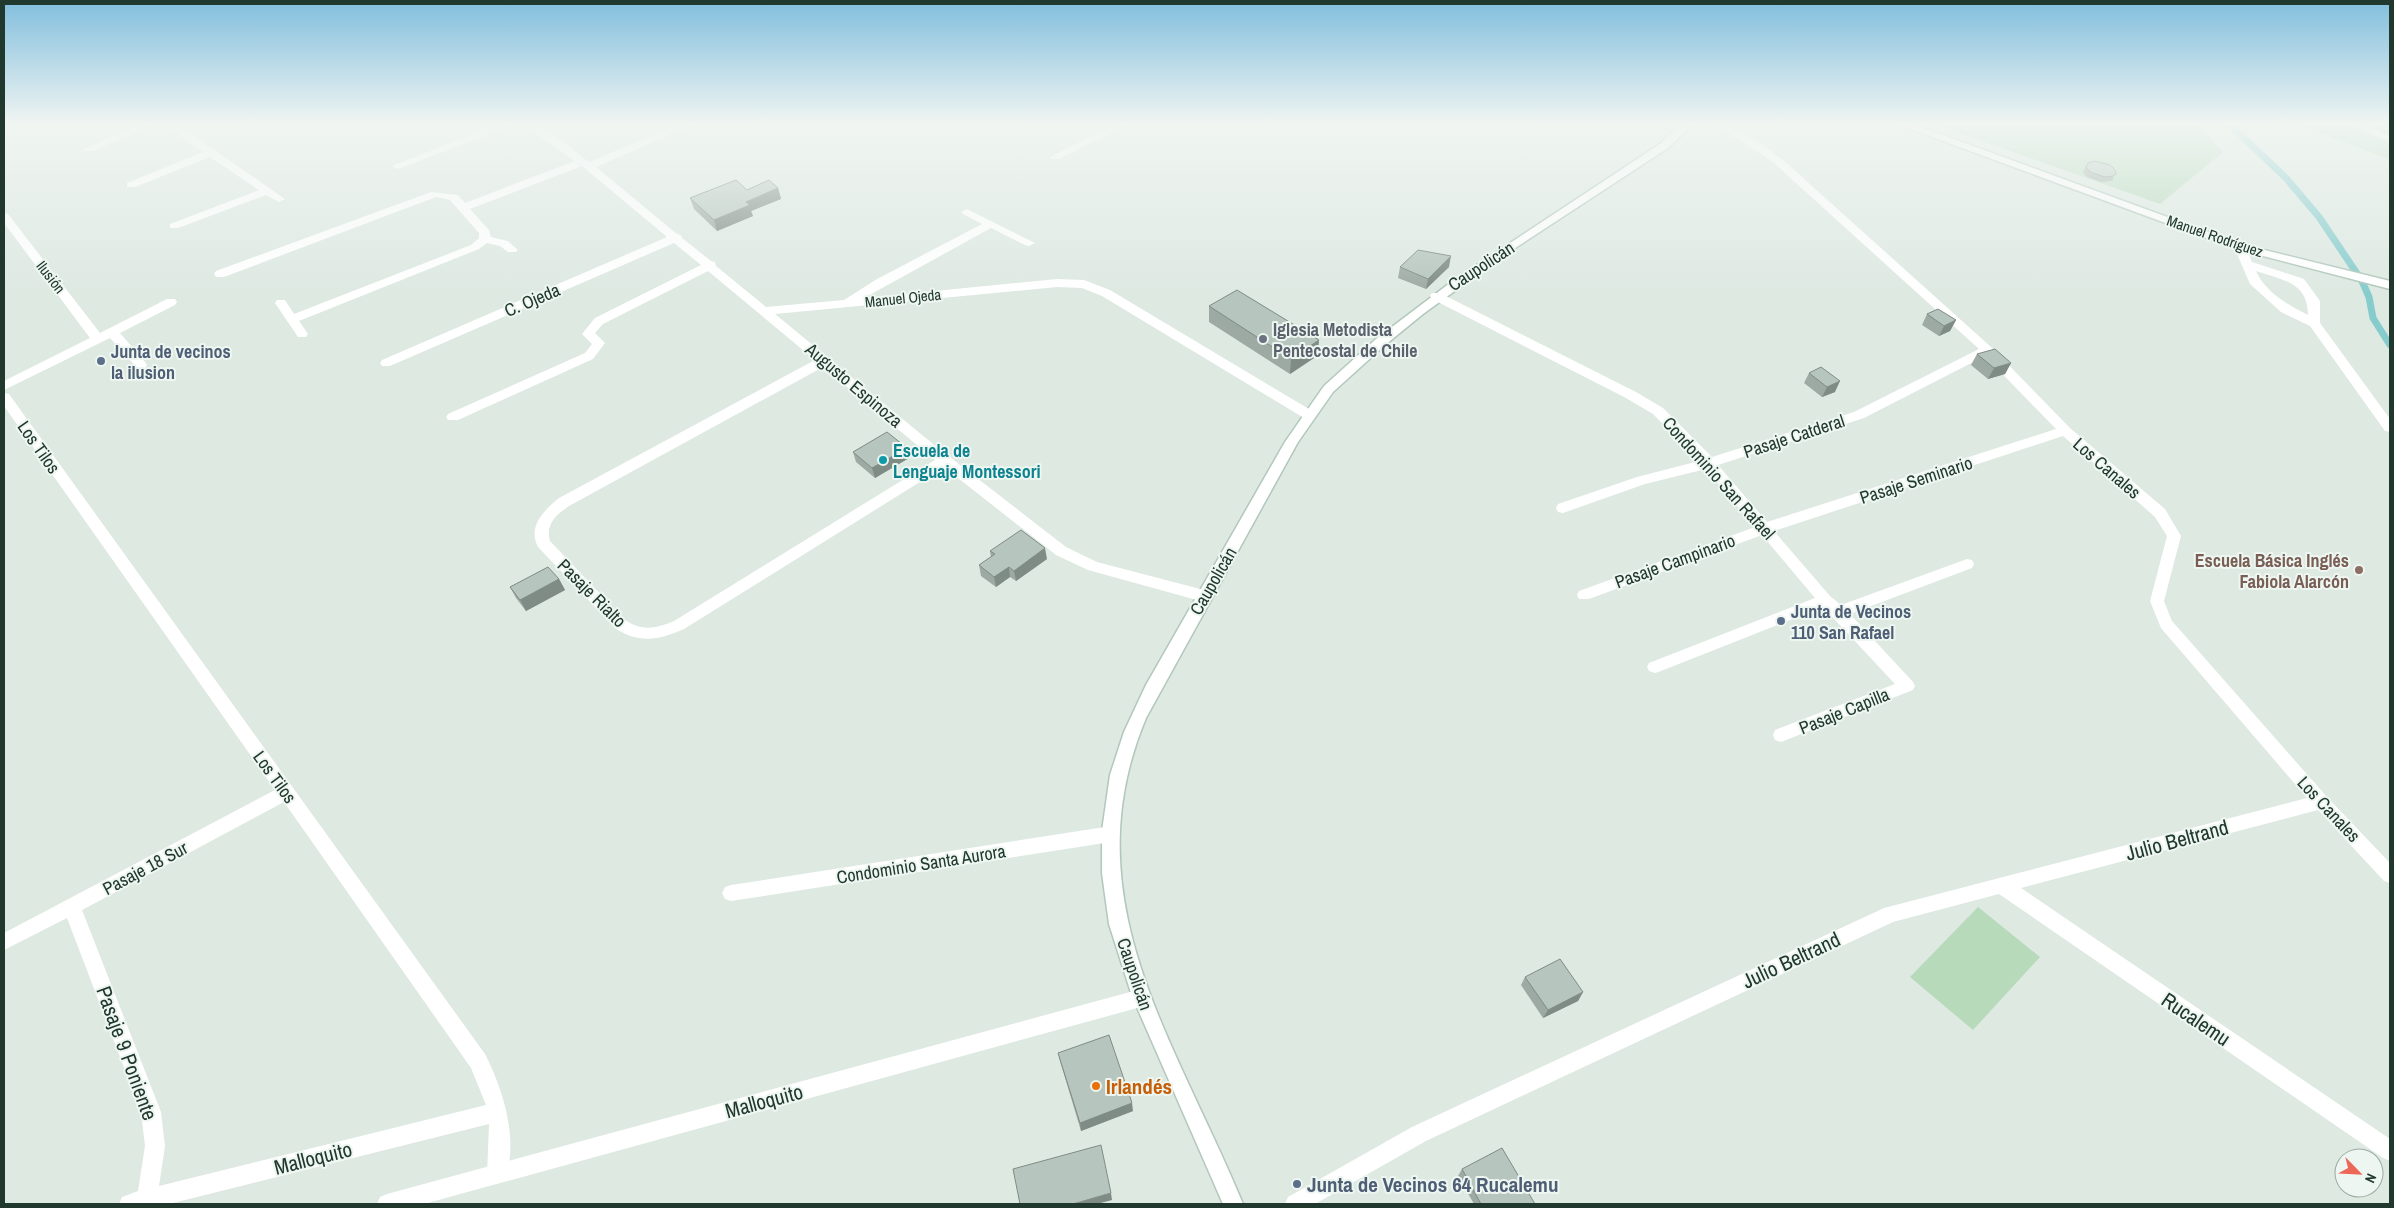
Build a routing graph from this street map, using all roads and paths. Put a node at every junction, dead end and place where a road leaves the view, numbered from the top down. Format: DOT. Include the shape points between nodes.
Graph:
graph roads {
  1 [pos="143,180"];
  2 [pos="251,180"];
  3 [pos="540,180"];
  4 [pos="606,180"];
  5 [pos="1612,180"];
  6 [pos="1799,180"];
  7 [pos="2057,180"];
  8 [pos="132,185"];
  9 [pos="267,191"];
  10 [pos="280,200"];
  11 [pos="464,207"];
  12 [pos="967,212"];
  13 [pos="4,216"];
  14 [pos="991,224"];
  15 [pos="174,226"];
  16 [pos="677,237"];
  17 [pos="485,239"];
  18 [pos="1028,243"];
  19 [pos="2240,247"];
  20 [pos="512,250"];
  21 [pos="2249,265"];
  22 [pos="711,266"];
  23 [pos="220,274"];
  24 [pos="2390,285"];
  25 [pos="1436,296"];
  26 [pos="171,302"];
  27 [pos="281,303"];
  28 [pos="848,303"];
  29 [pos="766,311"];
  30 [pos="292,319"];
  31 [pos="2314,323"];
  32 [pos="112,332"];
  33 [pos="302,334"];
  34 [pos="98,338"];
  35 [pos="1987,350"];
  36 [pos="824,361"];
  37 [pos="386,363"];
  38 [pos="141,365"];
  39 [pos="4,386"];
  40 [pos="4,397"];
  41 [pos="1309,415"];
  42 [pos="453,417"];
  43 [pos="2390,428"];
  44 [pos="2064,431"];
  45 [pos="945,460"];
  46 [pos="1709,463"];
  47 [pos="1563,508"];
  48 [pos="1766,528"];
  49 [pos="1967,564"];
  50 [pos="1584,594"];
  51 [pos="1204,596"];
  52 [pos="1825,600"];
  53 [pos="1840,612"];
  54 [pos="1655,667"];
  55 [pos="1907,686"];
  56 [pos="1781,735"];
  57 [pos="286,793"];
  58 [pos="2321,802"];
  59 [pos="1111,834"];
  60 [pos="2390,875"];
  61 [pos="2003,886"];
  62 [pos="731,893"];
  63 [pos="72,906"];
  64 [pos="4,942"];
  65 [pos="1141,998"];
  66 [pos="498,1112"];
  67 [pos="2390,1151"];
  68 [pos="497,1174"];
  69 [pos="140,1203"];
  70 [pos="387,1204"];
  71 [pos="1233,1204"];
  72 [pos="1295,1204"];
  1 -- 8 [label="street"];
  2 -- 9 [label="street"];
  3 -- 11 [label="street"];
  4 -- 16 [label="street"];
  5 -- 25 [label="street, Caupolicán"];
  6 -- 35 [label="street, Los Canales"];
  7 -- 19 [label="street, Manuel Rodríguez"];
  9 -- 10 [label="street"];
  9 -- 15 [label="street"];
  11 -- 17 [label="street" via="485,232"];
  11 -- 23 [label="street" via="449,194 427,196"];
  12 -- 14 [label="street"];
  13 -- 34 [label="street, Ilusión"];
  14 -- 18 [label="street"];
  14 -- 28 [label="street"];
  16 -- 22 [label="street"];
  16 -- 37 [label="street, C. Ojeda"];
  17 -- 20 [label="street" via="504,243"];
  17 -- 30 [label="street" via="475,247"];
  19 -- 21 [label="street"];
  19 -- 24 [label="street, Manuel Rodríguez"];
  21 -- 31 [label="street" via="2254,281 2284,309"];
  21 -- 31 [label="street" via="2300,282 2314,301"];
  22 -- 29 [label="street"];
  22 -- 42 [label="street" via="599,321 588,334 598,344 589,356"];
  25 -- 41 [label="street, Caupolicán" via="1340,377"];
  25 -- 46 [label="street, Condominio San Rafael" via="1658,411"];
  26 -- 32 [label="street"];
  27 -- 30 [label="street"];
  28 -- 29 [label="street, Manuel Ojeda"];
  28 -- 41 [label="street, Manuel Ojeda" via="1057,283 1084,284 1106,293"];
  29 -- 36 [label="street, Augusto Espinoza"];
  30 -- 33 [label="street"];
  31 -- 43 [label="street"];
  32 -- 34 [label="street"];
  32 -- 38 [label="street"];
  34 -- 39 [label="street"];
  35 -- 44 [label="street, Los Canales"];
  35 -- 46 [label="street, Pasaje Catderal" via="1859,415"];
  36 -- 45 [label="street, Augusto Espinoza"];
  36 -- 45 [label="street, Pasaje Rialto" via="564,502 550,513 542,526 540,537 543,543 620,624 635,633 657,634 679,625"];
  40 -- 57 [label="street, Los Tilos"];
  41 -- 51 [label="street, Caupolicán"];
  44 -- 48 [label="street, Pasaje Seminario"];
  44 -- 58 [label="street, Los Canales" via="2160,513 2174,536 2157,601 2166,624"];
  45 -- 51 [label="street, Augusto Espinoza" via="1047,542 1068,555 1093,566"];
  46 -- 47 [label="street, Pasaje Catderal" via="1642,480"];
  46 -- 48 [label="street, Condominio San Rafael"];
  48 -- 50 [label="street, Pasaje Campinario"];
  48 -- 52 [label="street, Condominio San Rafael"];
  49 -- 53 [label="street"];
  51 -- 59 [label="street, Caupolicán" via="1134,728 1114,797"];
  52 -- 53 [label="street, Condominio San Rafael"];
  52 -- 54 [label="street"];
  53 -- 55 [label="street, Condominio San Rafael"];
  55 -- 56 [label="street, Pasaje Capilla"];
  57 -- 63 [label="street, Pasaje 18 Sur"];
  57 -- 66 [label="street, Los Tilos" via="478,1061 490,1082"];
  58 -- 60 [label="street, Los Canales"];
  58 -- 61 [label="street, Julio Beltrand"];
  59 -- 62 [label="street, Condominio Santa Aurora"];
  59 -- 65 [label="street, Caupolicán" via="1116,914"];
  61 -- 67 [label="street, Rucalemu"];
  61 -- 72 [label="street, Julio Beltrand" via="1890,914 1419,1134"];
  63 -- 64 [label="street, Pasaje 18 Sur"];
  63 -- 69 [label="street, Pasaje 9 Poniente" via="151,1112 155,1146"];
  65 -- 68 [label="street, Malloquito"];
  65 -- 71 [label="street, Caupolicán"];
  66 -- 68 [label="street, Los Tilos" via="500,1148"];
  66 -- 69 [label="street, Malloquito"];
  68 -- 70 [label="street, Malloquito"];
}
